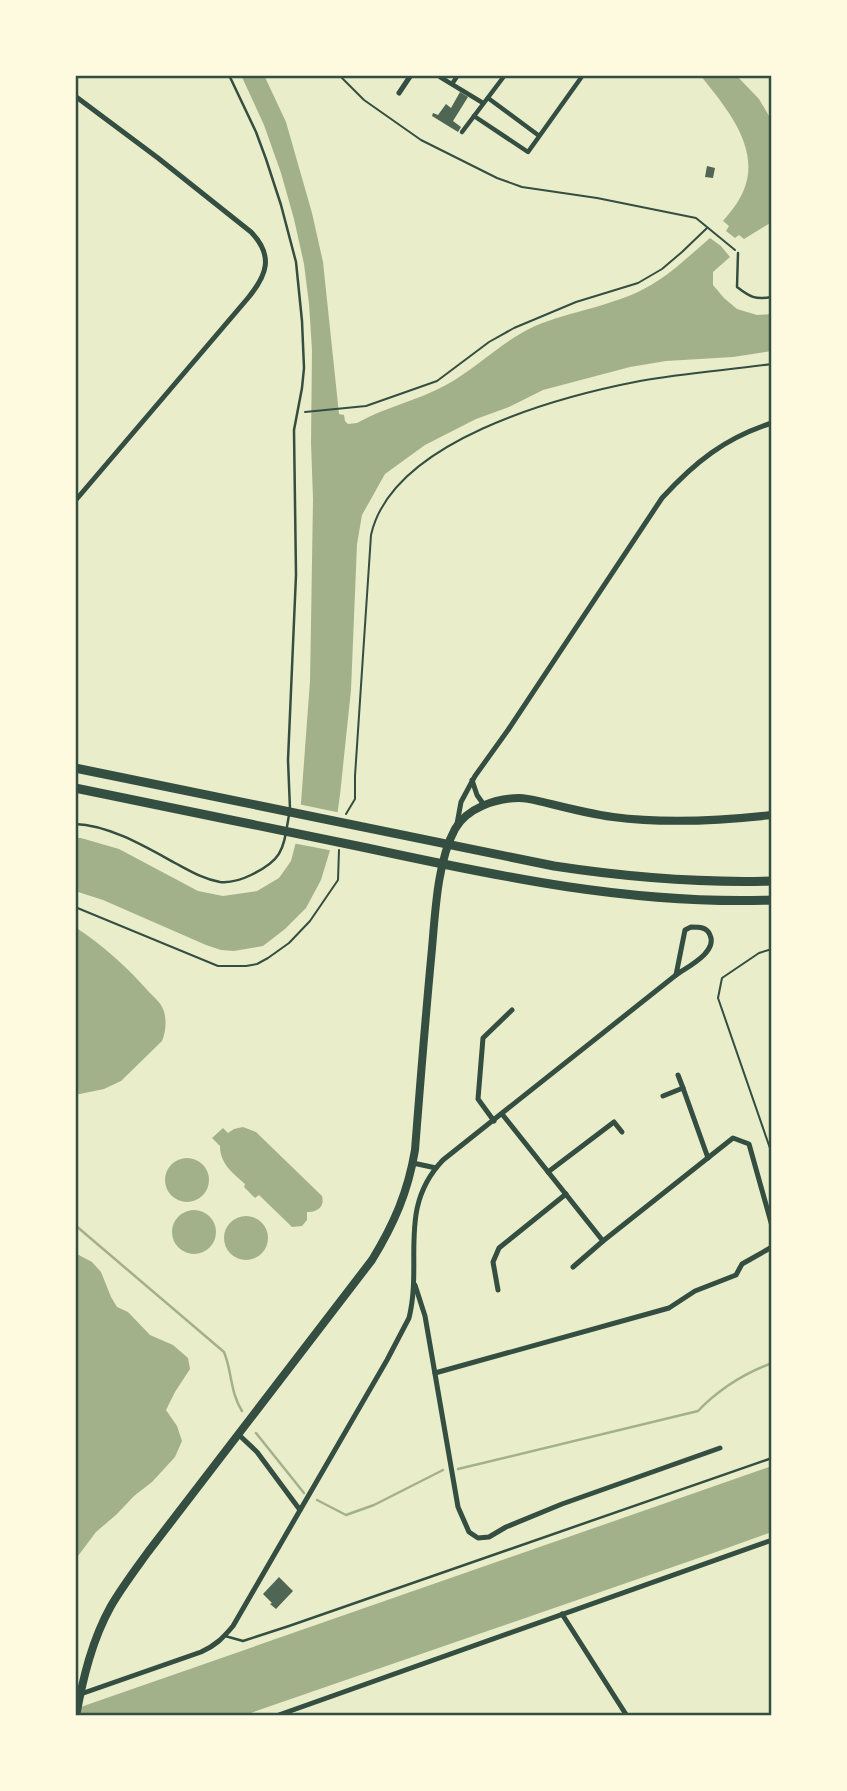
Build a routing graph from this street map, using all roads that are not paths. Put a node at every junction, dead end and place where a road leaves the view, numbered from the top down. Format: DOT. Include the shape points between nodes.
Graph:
graph roads {
  1 [pos="229,75"];
  2 [pos="411,75"];
  3 [pos="458,75"];
  4 [pos="505,75"];
  5 [pos="581,76"];
  6 [pos="440,77"];
  7 [pos="452,85"];
  8 [pos="399,93"];
  9 [pos="75,96"];
  10 [pos="488,98"];
  11 [pos="483,103"];
  12 [pos="474,116"];
  13 [pos="462,132"];
  14 [pos="538,135"];
  15 [pos="738,253"];
  16 [pos="772,297"];
  17 [pos="772,423"];
  18 [pos="75,501"];
  19 [pos="75,768"];
  20 [pos="472,780"];
  21 [pos="75,788"];
  22 [pos="484,806"];
  23 [pos="772,815"];
  24 [pos="75,824"];
  25 [pos="457,827"];
  26 [pos="772,881"];
  27 [pos="772,901"];
  28 [pos="676,975"];
  29 [pos="512,1010"];
  30 [pos="678,1075"];
  31 [pos="683,1088"];
  32 [pos="663,1096"];
  33 [pos="502,1114"];
  34 [pos="494,1121"];
  35 [pos="622,1132"];
  36 [pos="708,1158"];
  37 [pos="412,1163"];
  38 [pos="436,1168"];
  39 [pos="548,1172"];
  40 [pos="566,1194"];
  41 [pos="772,1226"];
  42 [pos="603,1241"];
  43 [pos="772,1247"];
  44 [pos="573,1267"];
  45 [pos="414,1282"];
  46 [pos="498,1290"];
  47 [pos="435,1373"];
  48 [pos="238,1433"];
  49 [pos="720,1448"];
  50 [pos="772,1458"];
  51 [pos="300,1510"];
  52 [pos="772,1540"];
  53 [pos="562,1614"];
  54 [pos="225,1636"];
  55 [pos="75,1696"];
  56 [pos="76,1716"];
  57 [pos="276,1716"];
  58 [pos="626,1716"];
  1 -- 24 [label="lane" via="267,159 281,205 296,262 302,321 304,368 294,430 291,804 284,844 268,867 223,882 203,878 125,836"];
  2 -- 8 [label="street"];
  3 -- 7 [label="street"];
  4 -- 10 [label="street"];
  5 -- 14 [label="street"];
  6 -- 7 [label="street"];
  7 -- 11 [label="street"];
  9 -- 18 [label="street" via="257,238 266,261 260,283"];
  10 -- 11 [label="street"];
  10 -- 14 [label="street"];
  11 -- 12 [label="street"];
  12 -- 13 [label="street"];
  12 -- 14 [label="street" via="528,152"];
  15 -- 16 [label="lane" via="737,287 749,297"];
  17 -- 20 [label="street" via="725,443 662,498"];
  19 -- 26 [label="highway" via="554,866 677,880"];
  20 -- 22 [label="street"];
  20 -- 25 [label="street" via="461,802"];
  21 -- 27 [label="highway" via="551,885 633,896"];
  22 -- 23 [label="main road" via="522,798 614,817 663,821"];
  22 -- 25 [label="main road"];
  25 -- 37 [label="main road" via="437,898"];
  28 -- 28 [label="street" via="709,950 712,941 704,928 685,930"];
  28 -- 33 [label="street"];
  29 -- 34 [label="street" via="483,1038 478,1099"];
  30 -- 31 [label="street"];
  31 -- 32 [label="street"];
  31 -- 36 [label="street"];
  33 -- 34 [label="street"];
  33 -- 39 [label="street"];
  34 -- 38 [label="street"];
  35 -- 39 [label="street" via="614,1122"];
  36 -- 41 [label="street" via="733,1138 749,1144"];
  36 -- 42 [label="street"];
  37 -- 38 [label="street"];
  37 -- 48 [label="main road" via="399,1211 372,1260"];
  38 -- 45 [label="street" via="416,1206"];
  39 -- 40 [label="street"];
  40 -- 42 [label="street"];
  40 -- 46 [label="street" via="499,1248 494,1262"];
  42 -- 44 [label="street"];
  43 -- 47 [label="street" via="742,1264 736,1275 695,1291 670,1308"];
  45 -- 47 [label="street"];
  45 -- 51 [label="street" via="404,1328"];
  47 -- 49 [label="street" via="458,1507 469,1532 478,1538"];
  48 -- 51 [label="street"];
  48 -- 56 [label="main road" via="109,1609 84,1675"];
  50 -- 54 [label="lane" via="243,1641"];
  51 -- 54 [label="street"];
  52 -- 53 [label="street"];
  53 -- 57 [label="street"];
  53 -- 58 [label="street"];
  54 -- 55 [label="street" via="201,1652"];
}
